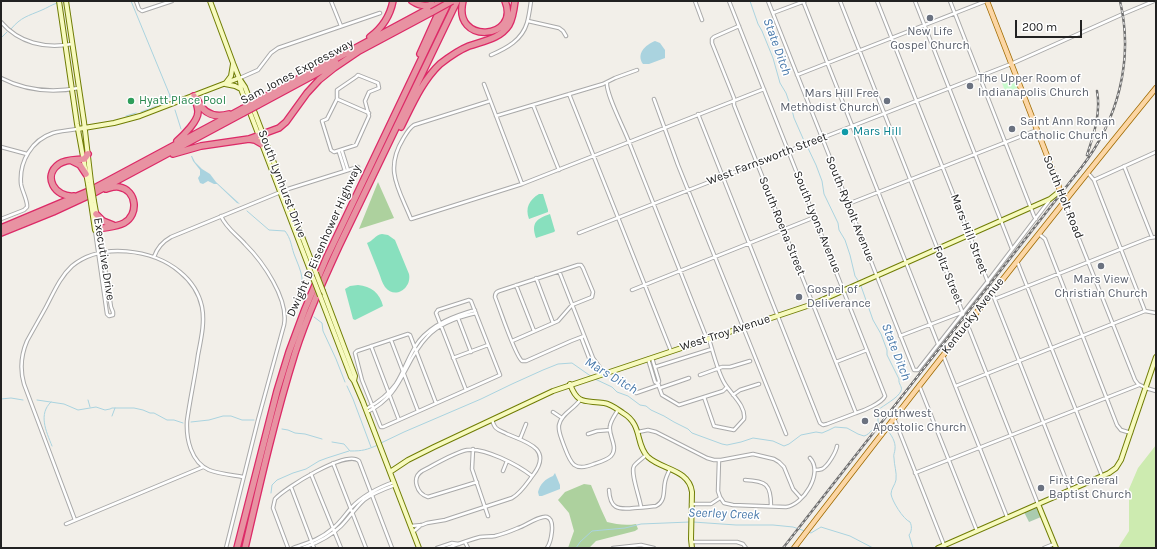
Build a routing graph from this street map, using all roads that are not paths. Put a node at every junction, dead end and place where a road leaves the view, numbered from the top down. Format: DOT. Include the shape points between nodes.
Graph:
graph roads {
  1 [pos="59,1"];
  2 [pos="66,1"];
  3 [pos="136,1"];
  4 [pos="172,1"];
  5 [pos="210,1"];
  6 [pos="331,1"];
  7 [pos="393,1"];
  8 [pos="412,1"];
  9 [pos="451,1"];
  10 [pos="456,1"];
  11 [pos="463,1"];
  12 [pos="505,1"];
  13 [pos="515,1"];
  14 [pos="531,1"];
  15 [pos="695,1"];
  16 [pos="730,1"];
  17 [pos="768,1"];
  18 [pos="804,1"];
  19 [pos="840,1"];
  20 [pos="877,1"];
  21 [pos="915,1"];
  22 [pos="950,1"];
  23 [pos="986,1"];
  24 [pos="1154,1"];
  25 [pos="440,2"];
  26 [pos="380,13"];
  27 [pos="773,13"];
  28 [pos="955,13"];
  29 [pos="702,20"];
  30 [pos="528,21"];
  31 [pos="1,22"];
  32 [pos="925,25"];
  33 [pos="341,26"];
  34 [pos="739,26"];
  35 [pos="566,36"];
  36 [pos="892,38"];
  37 [pos="72,44"];
  38 [pos="66,45"];
  39 [pos="362,49"];
  40 [pos="859,51"];
  41 [pos="346,53"];
  42 [pos="491,55"];
  43 [pos="233,63"];
  44 [pos="828,63"];
  45 [pos="1011,64"];
  46 [pos="637,70"];
  47 [pos="797,75"];
  48 [pos="979,76"];
  49 [pos="1,78"];
  50 [pos="239,78"];
  51 [pos="607,82"];
  52 [pos="225,84"];
  53 [pos="484,84"];
  54 [pos="79,88"];
  55 [pos="764,88"];
  56 [pos="949,88"];
  57 [pos="1156,88"];
  58 [pos="72,89"];
  59 [pos="241,89"];
  60 [pos="569,94"];
  61 [pos="194,96"];
  62 [pos="337,99"];
  63 [pos="654,99"];
  64 [pos="490,101"];
  65 [pos="734,101"];
  66 [pos="917,101"];
  67 [pos="258,103"];
  68 [pos="533,105"];
  69 [pos="397,110"];
  70 [pos="243,111"];
  71 [pos="369,113"];
  72 [pos="884,113"];
  73 [pos="698,114"];
  74 [pos="496,116"];
  75 [pos="853,126"];
  76 [pos="85,128"];
  77 [pos="665,128"];
  78 [pos="78,129"];
  79 [pos="1037,130"];
  80 [pos="260,134"];
  81 [pos="822,138"];
  82 [pos="249,139"];
  83 [pos="630,142"];
  84 [pos="1005,142"];
  85 [pos="262,144"];
  86 [pos="1,147"];
  87 [pos="340,151"];
  88 [pos="788,151"];
  89 [pos="1155,152"];
  90 [pos="159,153"];
  91 [pos="27,154"];
  92 [pos="975,154"];
  93 [pos="86,156"];
  94 [pos="594,156"];
  95 [pos="1156,156"];
  96 [pos="156,160"];
  97 [pos="70,161"];
  98 [pos="757,164"];
  99 [pos="1124,166"];
  100 [pos="358,167"];
  101 [pos="943,167"];
  102 [pos="376,170"];
  103 [pos="559,170"];
  104 [pos="346,171"];
  105 [pos="1087,172"];
  106 [pos="86,174"];
  107 [pos="723,177"];
  108 [pos="910,180"];
  109 [pos="1094,180"];
  110 [pos="90,183"];
  111 [pos="522,184"];
  112 [pos="99,190"];
  113 [pos="689,190"];
  114 [pos="282,191"];
  115 [pos="1060,191"];
  116 [pos="879,192"];
  117 [pos="78,196"];
  118 [pos="1050,199"];
  119 [pos="1064,200"];
  120 [pos="92,202"];
  121 [pos="654,204"];
  122 [pos="848,204"];
  123 [pos="1031,207"];
  124 [pos="96,214"];
  125 [pos="221,216"];
  126 [pos="815,217"];
  127 [pos="1035,217"];
  128 [pos="618,218"];
  129 [pos="1,219"];
  130 [pos="1001,221"];
  131 [pos="117,226"];
  132 [pos="1,227"];
  133 [pos="97,229"];
  134 [pos="784,230"];
  135 [pos="1,233"];
  136 [pos="579,233"];
  137 [pos="1038,233"];
  138 [pos="969,235"];
  139 [pos="1154,237"];
  140 [pos="749,244"];
  141 [pos="938,249"];
  142 [pos="1012,249"];
  143 [pos="1121,249"];
  144 [pos="100,253"];
  145 [pos="715,257"];
  146 [pos="154,258"];
  147 [pos="1016,261"];
  148 [pos="907,262"];
  149 [pos="1089,262"];
  150 [pos="680,270"];
  151 [pos="559,271"];
  152 [pos="1058,274"];
  153 [pos="876,276"];
  154 [pos="536,278"];
  155 [pos="988,281"];
  156 [pos="516,285"];
  157 [pos="644,285"];
  158 [pos="1027,286"];
  159 [pos="632,290"];
  160 [pos="844,291"];
  161 [pos="992,292"];
  162 [pos="995,299"];
  163 [pos="814,304"];
  164 [pos="572,305"];
  165 [pos="475,311"];
  166 [pos="1145,311"];
  167 [pos="963,312"];
  168 [pos="1156,313"];
  169 [pos="778,316"];
  170 [pos="457,317"];
  171 [pos="554,323"];
  172 [pos="967,324"];
  173 [pos="1113,324"];
  174 [pos="440,325"];
  175 [pos="931,325"];
  176 [pos="743,327"];
  177 [pos="534,332"];
  178 [pos="900,336"];
  179 [pos="1082,336"];
  180 [pos="583,337"];
  181 [pos="708,339"];
  182 [pos="391,340"];
  183 [pos="512,341"];
  184 [pos="938,344"];
  185 [pos="488,345"];
  186 [pos="371,346"];
  187 [pos="1052,348"];
  188 [pos="416,349"];
  189 [pos="712,349"];
  190 [pos="867,350"];
  191 [pos="471,352"];
  192 [pos="671,352"];
  193 [pos="943,354"];
  194 [pos="453,358"];
  195 [pos="650,358"];
  196 [pos="1156,358"];
  197 [pos="750,361"];
  198 [pos="1019,361"];
  199 [pos="836,362"];
  200 [pos="655,367"];
  201 [pos="718,368"];
  202 [pos="403,373"];
  203 [pos="601,374"];
  204 [pos="700,374"];
  205 [pos="987,374"];
  206 [pos="689,378"];
  207 [pos="354,381"];
  208 [pos="570,384"];
  209 [pos="759,384"];
  210 [pos="659,385"];
  211 [pos="919,385"];
  212 [pos="956,386"];
  213 [pos="1139,386"];
  214 [pos="727,387"];
  215 [pos="1146,388"];
  216 [pos="466,390"];
  217 [pos="1156,391"];
  218 [pos="636,392"];
  219 [pos="389,394"];
  220 [pos="733,395"];
  221 [pos="704,397"];
  222 [pos="1106,398"];
  223 [pos="580,400"];
  224 [pos="436,403"];
  225 [pos="373,407"];
  226 [pos="618,410"];
  227 [pos="1076,410"];
  228 [pos="366,411"];
  229 [pos="418,411"];
  230 [pos="553,412"];
  231 [pos="856,412"];
  232 [pos="562,418"];
  233 [pos="893,418"];
  234 [pos="492,419"];
  235 [pos="399,420"];
  236 [pos="1044,423"];
  237 [pos="526,424"];
  238 [pos="610,430"];
  239 [pos="638,432"];
  240 [pos="1130,433"];
  241 [pos="588,434"];
  242 [pos="786,434"];
  243 [pos="1011,436"];
  244 [pos="520,439"];
  245 [pos="837,446"];
  246 [pos="980,448"];
  247 [pos="473,450"];
  248 [pos="646,455"];
  249 [pos="810,458"];
  250 [pos="719,460"];
  251 [pos="949,460"];
  252 [pos="507,461"];
  253 [pos="333,463"];
  254 [pos="576,466"];
  255 [pos="203,467"];
  256 [pos="670,469"];
  257 [pos="575,470"];
  258 [pos="815,470"];
  259 [pos="503,471"];
  260 [pos="390,472"];
  261 [pos="312,474"];
  262 [pos="916,474"];
  263 [pos="532,476"];
  264 [pos="1102,476"];
  265 [pos="243,477"];
  266 [pos="745,480"];
  267 [pos="477,482"];
  268 [pos="394,484"];
  269 [pos="291,487"];
  270 [pos="609,490"];
  271 [pos="1070,490"];
  272 [pos="371,493"];
  273 [pos="720,498"];
  274 [pos="801,498"];
  275 [pos="692,504"];
  276 [pos="1038,504"];
  277 [pos="771,506"];
  278 [pos="485,507"];
  279 [pos="642,508"];
  280 [pos="352,510"];
  281 [pos="488,516"];
  282 [pos="1007,517"];
  283 [pos="75,520"];
  284 [pos="66,524"];
  285 [pos="422,525"];
  286 [pos="411,526"];
  287 [pos="334,530"];
  288 [pos="977,531"];
  289 [pos="413,532"];
  290 [pos="465,542"];
  291 [pos="691,542"];
  292 [pos="312,543"];
  293 [pos="460,544"];
  294 [pos="944,545"];
  295 [pos="1055,546"];
  296 [pos="226,548"];
  297 [pos="237,548"];
  298 [pos="245,548"];
  299 [pos="288,548"];
  300 [pos="293,548"];
  301 [pos="303,548"];
  302 [pos="314,548"];
  303 [pos="340,548"];
  304 [pos="366,548"];
  305 [pos="392,548"];
  306 [pos="419,548"];
  307 [pos="437,548"];
  308 [pos="447,548"];
  309 [pos="468,548"];
  310 [pos="547,548"];
  311 [pos="613,548"];
  312 [pos="654,548"];
  313 [pos="692,548"];
  314 [pos="746,548"];
  315 [pos="794,548"];
  316 [pos="938,548"];
  317 [pos="1044,548"];
  1 -- 38 [label="street, Executive Drive"];
  2 -- 37 [label="street, Executive Drive"];
  3 -- 4 [label="street" via="138,8 142,10"];
  5 -- 43 [label="street, South Lynhurst Drive"];
  6 -- 33 [label="street"];
  7 -- 41 [label="highway" via="387,18 378,30"];
  8 -- 25 [label="highway" via="424,6"];
  9 -- 39 [label="highway, Sam Jones Expressway, bridge"];
  9 -- 69 [label="highway, Dwight D Eisenhower Highway"];
  10 -- 102 [label="highway, Dwight D Eisenhower Highway"];
  11 -- 12 [label="highway" via="461,12 465,22 484,33 495,30 504,22 507,11"];
  13 -- 102 [label="highway" via="512,20 502,33 456,53 442,62 430,75"];
  14 -- 30 [label="street"];
  15 -- 29 [label="street"];
  16 -- 34 [label="street, South Lyons Avenue"];
  17 -- 27 [label="street, South Rybolt Avenue"];
  18 -- 27 [label="street"];
  18 -- 44 [label="street"];
  19 -- 40 [label="street, Foltz Street"];
  20 -- 36 [label="street, Mars Hill Street"];
  21 -- 32 [label="street"];
  22 -- 28 [label="street"];
  23 -- 28 [label="street"];
  23 -- 45 [label="main road, South Holt Road"];
  24 -- 45 [label="street, West Farnsworth Street"];
  25 -- 41 [label="highway, Sam Jones Expressway"];
  25 -- 69 [label="highway"];
  26 -- 33 [label="street"];
  27 -- 47 [label="street, South Rybolt Avenue"];
  28 -- 32 [label="street"];
  28 -- 48 [label="street"];
  30 -- 35 [label="street" via="559,28"];
  30 -- 42 [label="street" via="522,33 510,46"];
  31 -- 38 [label="street" via="18,37 33,43"];
  32 -- 36 [label="street"];
  32 -- 56 [label="street"];
  33 -- 50 [label="street" via="278,48 258,70"];
  34 -- 55 [label="street, South Lyons Avenue"];
  34 -- 65 [label="street, South Roena Street" via="712,38"];
  36 -- 40 [label="street"];
  36 -- 66 [label="street, Mars Hill Street"];
  37 -- 38 [label="street"];
  37 -- 54 [label="street, Executive Drive"];
  38 -- 58 [label="street, Executive Drive"];
  39 -- 67 [label="highway, Sam Jones Expressway"];
  39 -- 80 [label="highway" via="322,78 282,125"];
  40 -- 44 [label="street"];
  40 -- 72 [label="street, Foltz Street"];
  41 -- 67 [label="highway, Sam Jones Expressway"];
  43 -- 50 [label="street, South Lynhurst Drive"];
  43 -- 52 [label="street" via="231,76"];
  44 -- 47 [label="street"];
  44 -- 75 [label="street"];
  45 -- 48 [label="street, West Farnsworth Street"];
  45 -- 79 [label="main road, South Holt Road"];
  46 -- 51 [label="street"];
  47 -- 81 [label="street, South Rybolt Avenue"];
  48 -- 56 [label="street, West Farnsworth Street"];
  48 -- 84 [label="street"];
  49 -- 58 [label="street" via="37,90"];
  50 -- 52 [label="street"];
  50 -- 59 [label="street, South Lynhurst Drive"];
  50 -- 80 [label="street, South Lynhurst Drive"];
  51 -- 60 [label="street"];
  51 -- 83 [label="street" via="616,112"];
  52 -- 59 [label="street"];
  52 -- 61 [label="street"];
  53 -- 64 [label="street"];
  54 -- 58 [label="street"];
  54 -- 76 [label="street, Executive Drive"];
  55 -- 65 [label="street"];
  55 -- 88 [label="street, South Lyons Avenue"];
  56 -- 66 [label="street, West Farnsworth Street"];
  56 -- 92 [label="street"];
  57 -- 105 [label="main road, Kentucky Avenue"];
  58 -- 78 [label="street, Executive Drive"];
  59 -- 80 [label="street, South Lynhurst Drive"];
  60 -- 68 [label="street"];
  60 -- 94 [label="street"];
  61 -- 70 [label="highway" via="202,108 214,115"];
  61 -- 76 [label="street" via="136,118"];
  61 -- 90 [label="highway" via="198,111 192,125 181,137"];
  62 -- 71 [label="street"];
  62 -- 71 [label="street" via="337,90 358,74 378,83 379,88 369,92 365,100"];
  62 -- 87 [label="street" via="327,119 322,121 331,150"];
  63 -- 77 [label="street"];
  64 -- 74 [label="street"];
  64 -- 111 [label="street" via="412,126 401,142 393,168 410,219"];
  65 -- 73 [label="street"];
  65 -- 98 [label="street, South Roena Street"];
  66 -- 72 [label="street, West Farnsworth Street"];
  66 -- 101 [label="street, Mars Hill Street"];
  67 -- 70 [label="highway, Sam Jones Expressway, bridge"];
  68 -- 74 [label="street"];
  68 -- 103 [label="street"];
  69 -- 297 [label="highway, Dwight D Eisenhower Highway" via="321,269 297,329 276,395"];
  70 -- 90 [label="highway, Sam Jones Expressway"];
  70 -- 96 [label="highway, Sam Jones Expressway"];
  71 -- 87 [label="street" via="355,146"];
  72 -- 75 [label="street, West Farnsworth Street"];
  72 -- 108 [label="street, Foltz Street"];
  73 -- 77 [label="street"];
  73 -- 107 [label="street"];
  74 -- 111 [label="street"];
  75 -- 81 [label="street, West Farnsworth Street"];
  75 -- 116 [label="street"];
  76 -- 78 [label="street"];
  76 -- 93 [label="street, Executive Drive"];
  77 -- 83 [label="street"];
  77 -- 113 [label="street"];
  78 -- 91 [label="street" via="47,136 36,143"];
  78 -- 93 [label="street, Executive Drive"];
  79 -- 84 [label="street"];
  79 -- 115 [label="main road, South Holt Road"];
  80 -- 82 [label="highway"];
  80 -- 85 [label="street, South Lynhurst Drive"];
  80 -- 114 [label="street, South Lynhurst Drive"];
  81 -- 88 [label="street, West Farnsworth Street"];
  81 -- 122 [label="street, South Rybolt Avenue"];
  82 -- 85 [label="highway"];
  82 -- 96 [label="highway" via="201,146"];
  83 -- 94 [label="street"];
  83 -- 121 [label="street"];
  84 -- 92 [label="street"];
  84 -- 123 [label="street"];
  85 -- 114 [label="street, South Lynhurst Drive"];
  86 -- 91 [label="street"];
  87 -- 104 [label="street"];
  88 -- 98 [label="street, West Farnsworth Street"];
  88 -- 126 [label="street, South Lyons Avenue"];
  89 -- 95 [label="street"];
  89 -- 99 [label="street"];
  90 -- 117 [label="highway, Sam Jones Expressway"];
  91 -- 129 [label="street" via="21,180 27,207"];
  92 -- 101 [label="street"];
  92 -- 130 [label="street"];
  93 -- 97 [label="highway"];
  93 -- 106 [label="street, Executive Drive"];
  93 -- 110 [label="street, Executive Drive"];
  94 -- 103 [label="street"];
  94 -- 128 [label="street"];
  96 -- 112 [label="highway, Sam Jones Expressway"];
  97 -- 106 [label="highway" via="80,165"];
  97 -- 117 [label="highway" via="56,166 52,182 55,190 61,194"];
  98 -- 107 [label="street, West Farnsworth Street"];
  98 -- 134 [label="street, South Roena Street"];
  99 -- 109 [label="street"];
  99 -- 139 [label="street"];
  100 -- 104 [label="street"];
  101 -- 108 [label="street"];
  101 -- 138 [label="street, Mars Hill Street"];
  102 -- 298 [label="highway, Dwight D Eisenhower Highway" via="325,277 298,346 279,408"];
  103 -- 111 [label="street"];
  104 -- 114 [label="street"];
  105 -- 109 [label="street"];
  105 -- 119 [label="main road, Kentucky Avenue"];
  106 -- 110 [label="street, Executive Drive"];
  107 -- 113 [label="street, West Farnsworth Street"];
  107 -- 140 [label="street"];
  108 -- 116 [label="street"];
  108 -- 141 [label="street, Foltz Street"];
  109 -- 143 [label="street"];
  110 -- 120 [label="street, Executive Drive, bridge"];
  112 -- 131 [label="highway" via="118,187 132,197 133,213 126,222"];
  112 -- 135 [label="highway, Sam Jones Expressway"];
  113 -- 121 [label="street, West Farnsworth Street"];
  113 -- 145 [label="street"];
  114 -- 125 [label="street"];
  114 -- 207 [label="street, South Lynhurst Drive, bridge"];
  114 -- 207 [label="street, South Lynhurst Drive, bridge" via="323,291 355,376"];
  115 -- 118 [label="street, West Troy Avenue"];
  115 -- 119 [label="main road, South Holt Road"];
  116 -- 122 [label="street"];
  116 -- 148 [label="street"];
  117 -- 132 [label="highway, Sam Jones Expressway"];
  118 -- 123 [label="street, West Troy Avenue"];
  118 -- 127 [label="street"];
  119 -- 137 [label="main road, Kentucky Avenue"];
  119 -- 149 [label="street, South Holt Road"];
  120 -- 124 [label="street, Executive Drive"];
  120 -- 133 [label="street, Executive Drive"];
  121 -- 128 [label="street, West Farnsworth Street"];
  121 -- 150 [label="street"];
  122 -- 153 [label="street, South Rybolt Avenue"];
  123 -- 127 [label="street"];
  123 -- 130 [label="street, West Troy Avenue"];
  124 -- 131 [label="highway" via="105,223"];
  124 -- 133 [label="street, Executive Drive"];
  125 -- 146 [label="street" via="167,239 158,247"];
  125 -- 265 [label="street" via="266,270 280,297 285,316"];
  126 -- 134 [label="street"];
  126 -- 160 [label="street, South Lyons Avenue"];
  127 -- 142 [label="street"];
  128 -- 136 [label="street, West Farnsworth Street"];
  128 -- 157 [label="street"];
  130 -- 138 [label="street, West Troy Avenue"];
  130 -- 142 [label="street"];
  131 -- 133 [label="highway"];
  133 -- 144 [label="street, Executive Drive"];
  133 -- 144 [label="street, Executive Drive"];
  134 -- 140 [label="street"];
  134 -- 163 [label="street, South Roena Street"];
  137 -- 147 [label="main road, Kentucky Avenue"];
  137 -- 152 [label="street" via="1045,239"];
  138 -- 141 [label="street, West Troy Avenue"];
  138 -- 155 [label="street, Mars Hill Street"];
  139 -- 143 [label="street"];
  140 -- 145 [label="street"];
  140 -- 169 [label="street"];
  141 -- 148 [label="street, West Troy Avenue"];
  141 -- 167 [label="street, Foltz Street"];
  142 -- 155 [label="street"];
  143 -- 149 [label="street"];
  143 -- 166 [label="street"];
  144 -- 144 [label="street, Executive Drive" via="107,314 111,316 114,313"];
  144 -- 146 [label="street" via="128,251"];
  144 -- 283 [label="street" via="77,263 63,276 27,341 22,363 24,384"];
  145 -- 150 [label="street"];
  145 -- 176 [label="street"];
  146 -- 255 [label="street" via="184,275 196,291 202,307 203,327 187,428 191,450"];
  147 -- 158 [label="street"];
  147 -- 161 [label="main road, Kentucky Avenue"];
  148 -- 153 [label="street, West Troy Avenue"];
  148 -- 175 [label="street"];
  149 -- 152 [label="street"];
  149 -- 173 [label="street, South Holt Road"];
  150 -- 157 [label="street"];
  150 -- 181 [label="street"];
  151 -- 154 [label="street"];
  151 -- 164 [label="street"];
  151 -- 164 [label="street" via="581,265 593,292 590,299"];
  152 -- 158 [label="street"];
  152 -- 179 [label="street"];
  153 -- 160 [label="street, West Troy Avenue"];
  153 -- 178 [label="street, South Rybolt Avenue"];
  154 -- 156 [label="street"];
  154 -- 171 [label="street"];
  155 -- 161 [label="street, Mars Hill Street"];
  155 -- 167 [label="street"];
  156 -- 177 [label="street"];
  156 -- 183 [label="street" via="497,291 495,297"];
  157 -- 159 [label="street"];
  157 -- 192 [label="street"];
  158 -- 162 [label="street"];
  158 -- 187 [label="street"];
  160 -- 163 [label="street, West Troy Avenue"];
  160 -- 190 [label="street, South Lyons Avenue"];
  161 -- 162 [label="street, Mars Hill Street"];
  161 -- 172 [label="main road, Kentucky Avenue"];
  162 -- 198 [label="street, Mars Hill Street"];
  163 -- 169 [label="street, West Troy Avenue"];
  163 -- 199 [label="street, South Roena Street"];
  164 -- 171 [label="street"];
  164 -- 180 [label="street"];
  165 -- 170 [label="street"];
  165 -- 174 [label="street" via="470,300 437,311"];
  165 -- 185 [label="street"];
  166 -- 168 [label="street"];
  166 -- 173 [label="street"];
  167 -- 172 [label="street, Foltz Street"];
  167 -- 175 [label="street"];
  167 -- 184 [label="street"];
  169 -- 176 [label="street, West Troy Avenue"];
  169 -- 231 [label="street" via="820,423 823,425"];
  170 -- 174 [label="street"];
  170 -- 191 [label="street"];
  171 -- 177 [label="street"];
  172 -- 193 [label="main road, Kentucky Avenue"];
  172 -- 205 [label="street, Foltz Street"];
  173 -- 179 [label="street"];
  173 -- 213 [label="street, South Holt Road"];
  174 -- 188 [label="street" via="428,331"];
  174 -- 194 [label="street"];
  175 -- 178 [label="street"];
  175 -- 184 [label="street"];
  176 -- 181 [label="street, West Troy Avenue"];
  176 -- 242 [label="street"];
  177 -- 183 [label="street"];
  178 -- 184 [label="street, South Rybolt Avenue" via="915,371"];
  179 -- 187 [label="street"];
  179 -- 222 [label="street"];
  180 -- 183 [label="street" via="526,361 519,358"];
  180 -- 203 [label="street"];
  181 -- 189 [label="street"];
  181 -- 192 [label="street, West Troy Avenue"];
  182 -- 186 [label="street"];
  182 -- 188 [label="street" via="408,334"];
  182 -- 202 [label="street"];
  185 -- 191 [label="street"];
  185 -- 216 [label="street" via="500,375"];
  186 -- 219 [label="street"];
  186 -- 225 [label="street" via="355,352 355,355"];
  187 -- 198 [label="street"];
  187 -- 227 [label="street"];
  188 -- 202 [label="street" via="409,356"];
  188 -- 224 [label="street"];
  189 -- 200 [label="street"];
  189 -- 201 [label="street"];
  190 -- 199 [label="street"];
  190 -- 231 [label="street, South Lyons Avenue" via="885,396 861,412"];
  191 -- 194 [label="street"];
  192 -- 195 [label="street, West Troy Avenue"];
  193 -- 211 [label="main road, Kentucky Avenue"];
  193 -- 212 [label="street"];
  194 -- 216 [label="street"];
  195 -- 200 [label="street"];
  195 -- 203 [label="street, West Troy Avenue"];
  195 -- 210 [label="street" via="655,382"];
  196 -- 215 [label="street"];
  197 -- 201 [label="street"];
  198 -- 205 [label="street"];
  198 -- 236 [label="street, Mars Hill Street"];
  199 -- 231 [label="street, South Roena Street"];
  200 -- 210 [label="street"];
  201 -- 204 [label="street"];
  201 -- 214 [label="street"];
  202 -- 219 [label="street"];
  202 -- 229 [label="street"];
  203 -- 208 [label="street, West Troy Avenue"];
  205 -- 212 [label="street"];
  205 -- 243 [label="street, Foltz Street"];
  206 -- 210 [label="street"];
  207 -- 228 [label="street, South Lynhurst Drive"];
  208 -- 223 [label="street" via="573,393"];
  208 -- 234 [label="street, West Troy Avenue"];
  209 -- 220 [label="street"];
  210 -- 218 [label="street"];
  210 -- 221 [label="street" via="663,396 679,405"];
  211 -- 233 [label="main road, Kentucky Avenue"];
  211 -- 251 [label="street"];
  212 -- 246 [label="street"];
  213 -- 215 [label="street"];
  213 -- 222 [label="street"];
  214 -- 220 [label="street"];
  214 -- 221 [label="street" via="724,391"];
  215 -- 217 [label="street"];
  215 -- 240 [label="street"];
  216 -- 224 [label="street"];
  219 -- 225 [label="street"];
  219 -- 235 [label="street"];
  220 -- 221 [label="street" via="743,409 744,419 734,430 713,426"];
  222 -- 227 [label="street"];
  222 -- 240 [label="street" via="1118,426"];
  223 -- 226 [label="street" via="606,404"];
  223 -- 232 [label="street"];
  224 -- 229 [label="street"];
  225 -- 228 [label="street"];
  225 -- 235 [label="street" via="381,427"];
  226 -- 238 [label="street"];
  226 -- 239 [label="street" via="631,419"];
  227 -- 236 [label="street"];
  227 -- 264 [label="street"];
  228 -- 260 [label="street, South Lynhurst Drive"];
  229 -- 235 [label="street"];
  230 -- 232 [label="street"];
  232 -- 254 [label="street" via="559,431 570,461"];
  233 -- 262 [label="street"];
  233 -- 315 [label="main road, Kentucky Avenue"];
  234 -- 244 [label="street" via="497,429"];
  234 -- 260 [label="street, West Troy Avenue" via="421,453"];
  236 -- 243 [label="street"];
  236 -- 271 [label="street, Mars Hill Street"];
  237 -- 244 [label="street"];
  238 -- 241 [label="street"];
  238 -- 254 [label="street" via="614,448 611,456 586,467"];
  239 -- 248 [label="street"];
  239 -- 250 [label="street" via="656,432 707,458"];
  240 -- 264 [label="street" via="1119,465"];
  243 -- 246 [label="street"];
  243 -- 276 [label="street, Foltz Street"];
  244 -- 263 [label="street" via="534,446 540,454 539,466"];
  245 -- 258 [label="street" via="836,452 825,467"];
  246 -- 251 [label="street"];
  246 -- 282 [label="street"];
  247 -- 252 [label="street"];
  247 -- 267 [label="street" via="472,466"];
  247 -- 267 [label="street" via="461,452 421,471 417,474 416,481 421,494 428,498"];
  248 -- 256 [label="street"];
  248 -- 279 [label="street" via="633,470"];
  249 -- 258 [label="street"];
  250 -- 273 [label="street"];
  250 -- 274 [label="street" via="752,454 774,459 784,467 793,489"];
  251 -- 262 [label="street"];
  251 -- 288 [label="street"];
  252 -- 259 [label="street"];
  252 -- 263 [label="street" via="522,467"];
  253 -- 261 [label="street"];
  253 -- 272 [label="street" via="357,459"];
  253 -- 280 [label="street"];
  254 -- 257 [label="street"];
  255 -- 265 [label="street" via="214,472"];
  255 -- 283 [label="street"];
  256 -- 275 [label="street" via="684,476 689,483"];
  256 -- 279 [label="street" via="661,502 656,506"];
  258 -- 274 [label="street" via="812,484"];
  260 -- 268 [label="street, South Lynhurst Drive"];
  261 -- 269 [label="street"];
  261 -- 287 [label="street"];
  262 -- 294 [label="street"];
  263 -- 278 [label="street" via="515,496"];
  264 -- 271 [label="street"];
  265 -- 296 [label="street"];
  266 -- 277 [label="street" via="759,481 766,485 771,494"];
  267 -- 278 [label="street"];
  268 -- 272 [label="street"];
  268 -- 286 [label="street, South Lynhurst Drive"];
  269 -- 292 [label="street"];
  269 -- 299 [label="street" via="275,498 273,508"];
  270 -- 279 [label="street" via="611,501 616,508"];
  271 -- 276 [label="street"];
  272 -- 280 [label="street"];
  272 -- 305 [label="street"];
  273 -- 275 [label="street" via="711,504"];
  273 -- 277 [label="street" via="730,505"];
  274 -- 277 [label="street" via="791,506"];
  275 -- 291 [label="street"];
  276 -- 282 [label="street"];
  276 -- 295 [label="street, Foltz Street"];
  278 -- 281 [label="street"];
  278 -- 285 [label="street"];
  280 -- 287 [label="street"];
  280 -- 304 [label="street"];
  282 -- 288 [label="street"];
  283 -- 284 [label="street"];
  285 -- 286 [label="street"];
  285 -- 289 [label="street"];
  286 -- 289 [label="street, South Lynhurst Drive"];
  287 -- 292 [label="street"];
  287 -- 303 [label="street"];
  288 -- 294 [label="street"];
  289 -- 306 [label="street, South Lynhurst Drive"];
  290 -- 293 [label="street"];
  290 -- 309 [label="street"];
  290 -- 310 [label="street" via="495,536 548,517 552,532"];
  291 -- 313 [label="street"];
  291 -- 314 [label="street" via="737,542"];
  292 -- 300 [label="street"];
  292 -- 301 [label="street"];
  292 -- 302 [label="street"];
  293 -- 307 [label="street" via="452,543"];
  293 -- 308 [label="street"];
  294 -- 316 [label="street"];
  295 -- 317 [label="street"];
  311 -- 312 [label="street" via="641,545"];
}
